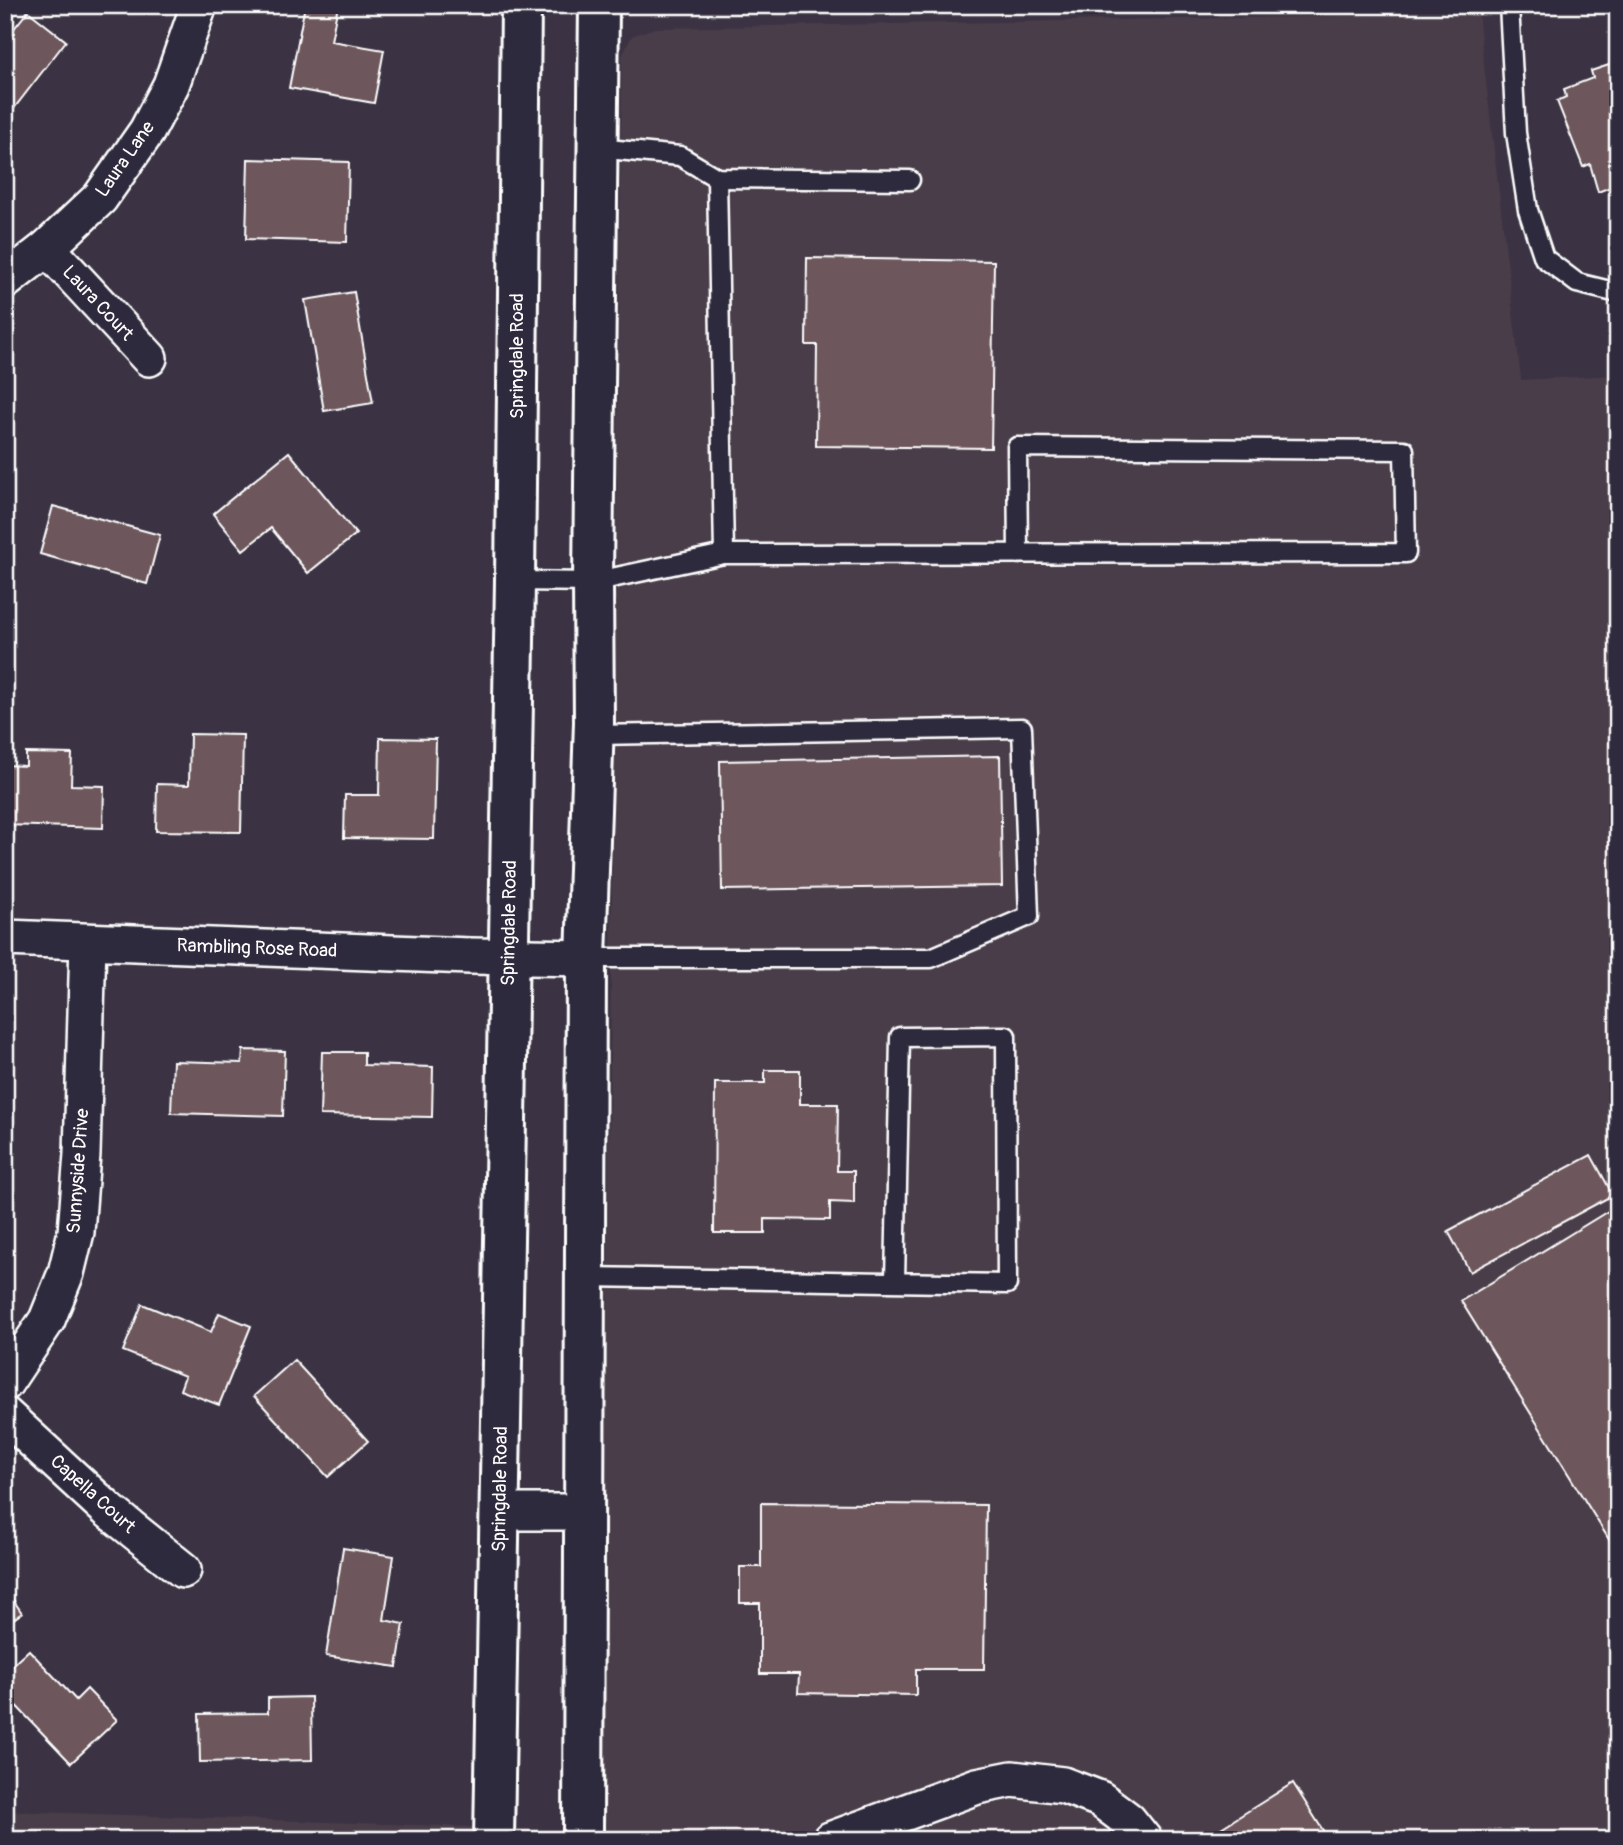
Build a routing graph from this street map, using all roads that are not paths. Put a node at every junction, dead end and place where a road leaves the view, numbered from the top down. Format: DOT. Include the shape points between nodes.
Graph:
graph roads {
  1 [pos="199,5"];
  2 [pos="521,5"];
  3 [pos="599,5"];
  4 [pos="1509,5"];
  5 [pos="597,148"];
  6 [pos="717,178"];
  7 [pos="910,180"];
  8 [pos="47,248"];
  9 [pos="5,281"];
  10 [pos="1618,293"];
  11 [pos="149,358"];
  12 [pos="1018,554"];
  13 [pos="724,555"];
  14 [pos="515,580"];
  15 [pos="593,582"];
  16 [pos="594,735"];
  17 [pos="5,939"];
  18 [pos="88,942"];
  19 [pos="508,957"];
  20 [pos="586,958"];
  21 [pos="585,1277"];
  22 [pos="895,1282"];
  23 [pos="5,1383"];
  24 [pos="5,1415"];
  25 [pos="500,1512"];
  26 [pos="585,1512"];
  27 [pos="183,1570"];
  28 [pos="494,1840"];
  29 [pos="583,1840"];
  30 [pos="830,1840"];
  31 [pos="1144,1840"];
  1 -- 8 [label="street, Laura Lane" via="171,85 147,131 100,198"];
  2 -- 14 [label="street, Springdale Road"];
  3 -- 5 [label="street"];
  4 -- 10 [label="lane" via="1516,133 1528,209 1544,258 1577,283"];
  5 -- 6 [label="lane" via="680,156"];
  5 -- 15 [label="street"];
  6 -- 7 [label="lane"];
  6 -- 13 [label="lane"];
  8 -- 9 [label="street, Laura Lane"];
  8 -- 11 [label="street, Laura Court"];
  12 -- 12 [label="lane" via="1406,553 1404,450 1017,447"];
  12 -- 13 [label="lane"];
  13 -- 15 [label="lane"];
  14 -- 15 [label="lane"];
  14 -- 19 [label="street, Springdale Road"];
  15 -- 16 [label="street"];
  16 -- 20 [label="street"];
  16 -- 20 [label="lane" via="1022,728 1029,916 931,958"];
  17 -- 18 [label="street, Rambling Rose Road"];
  18 -- 19 [label="street, Rambling Rose Road"];
  18 -- 23 [label="street, Sunnyside Drive" via="76,1232 47,1320"];
  19 -- 20 [label="street, Rambling Rose Road"];
  19 -- 25 [label="street, Springdale Road"];
  20 -- 21 [label="street"];
  21 -- 22 [label="lane"];
  21 -- 26 [label="street"];
  22 -- 22 [label="lane" via="1007,1284 1006,1036 900,1037"];
  24 -- 27 [label="street, Capella Court" via="107,1509"];
  25 -- 26 [label="street"];
  25 -- 28 [label="street, Springdale Road"];
  26 -- 29 [label="street"];
  30 -- 31 [label="street" via="977,1786 1012,1779 1063,1785 1100,1799 1128,1820"];
}
